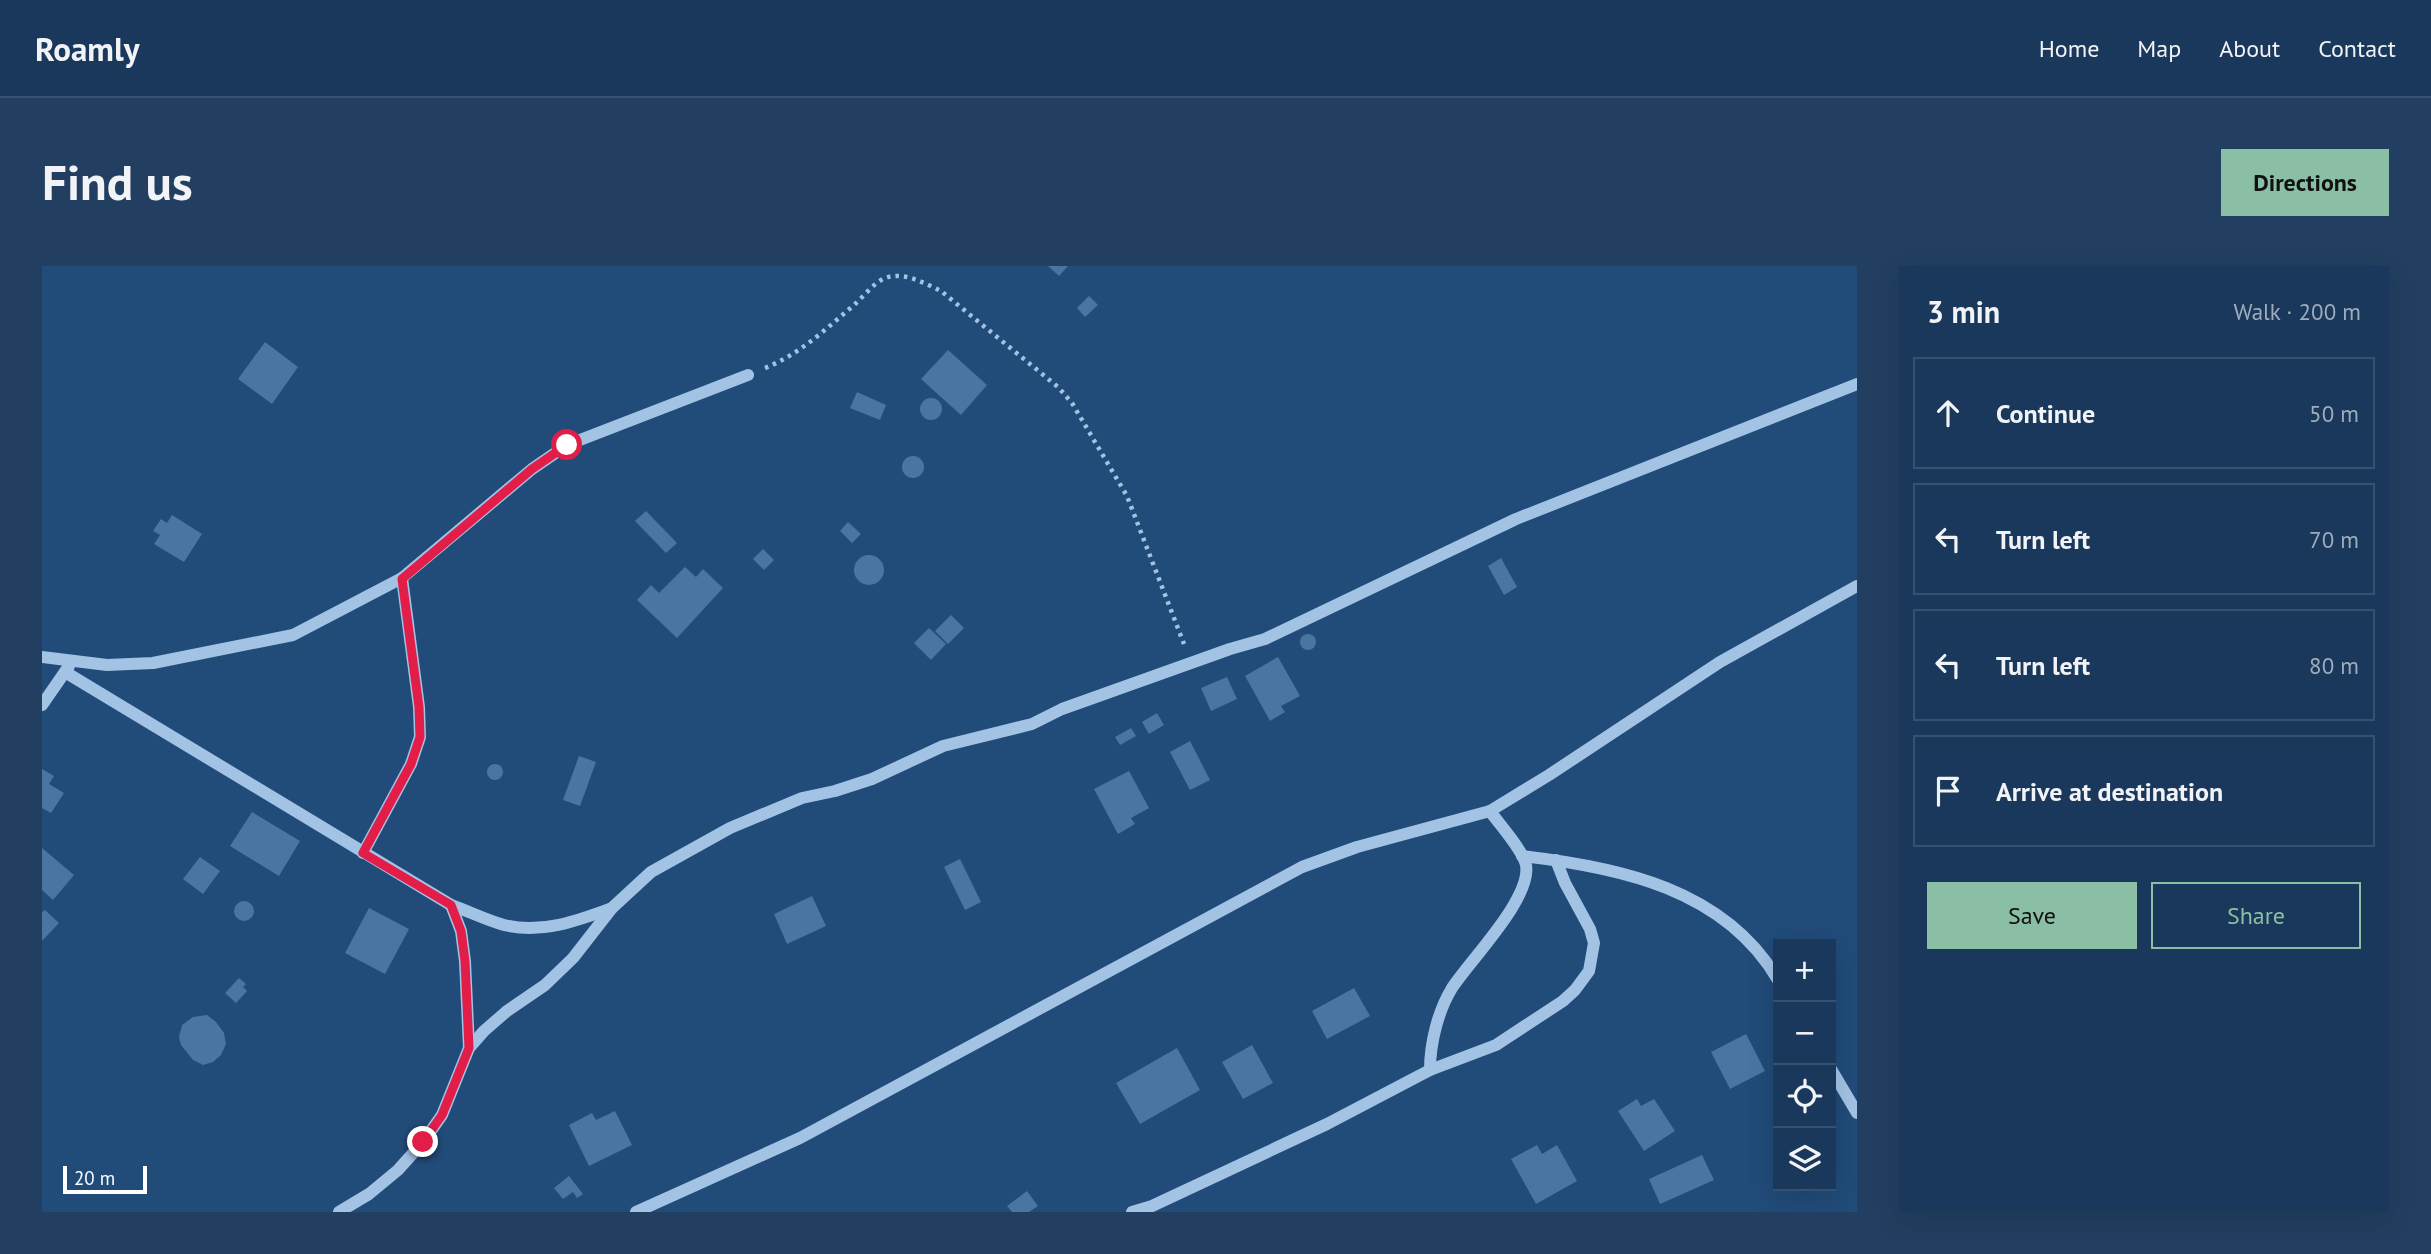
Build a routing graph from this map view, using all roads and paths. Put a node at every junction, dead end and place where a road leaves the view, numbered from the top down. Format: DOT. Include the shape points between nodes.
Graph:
graph roads {
  1 [pos="748,375"];
  2 [pos="1857,384"];
  3 [pos="402,579"];
  4 [pos="1857,586"];
  5 [pos="42,657"];
  6 [pos="1191,663"];
  7 [pos="68,667"];
  8 [pos="42,705"];
  9 [pos="1490,811"];
  10 [pos="363,853"];
  11 [pos="1522,856"];
  12 [pos="1556,860"];
  13 [pos="451,905"];
  14 [pos="612,908"];
  15 [pos="1773,970"];
  16 [pos="469,1048"];
  17 [pos="1430,1070"];
  18 [pos="1836,1077"];
  19 [pos="1857,1113"];
  20 [pos="340,1212"];
  21 [pos="636,1212"];
  22 [pos="1132,1212"];
  1 -- 3 [label="street" via="567,445"];
  1 -- 6 [label="path" via="802,349 884,279 902,276 941,291 1072,403 1127,496"];
  2 -- 6 [label="street" via="1516,519 1265,639"];
  3 -- 7 [label="street" via="293,635 153,663"];
  3 -- 10 [label="street" via="420,737 411,764"];
  4 -- 9 [label="street" via="1720,663"];
  5 -- 7 [label="street"];
  6 -- 14 [label="street" via="1032,724 943,746 872,779 802,798 742,823 650,872"];
  7 -- 8 [label="street"];
  7 -- 10 [label="street"];
  9 -- 11 [label="street"];
  9 -- 21 [label="street" via="1356,847 1302,867 800,1138"];
  10 -- 13 [label="street"];
  11 -- 12 [label="street"];
  11 -- 17 [label="street" via="1526,867 1517,900 1452,989 1433,1041"];
  12 -- 15 [label="street" via="1645,880 1700,903 1743,933"];
  12 -- 17 [label="street" via="1590,929 1593,956 1588,971 1569,995 1517,1031 1488,1048"];
  13 -- 14 [label="street" via="504,925 538,928 568,924"];
  13 -- 16 [label="street" via="464,951"];
  14 -- 16 [label="street" via="573,958"];
  16 -- 20 [label="street" via="442,1115 423,1142 398,1170"];
  17 -- 22 [label="street" via="1315,1130"];
  18 -- 19 [label="street"];
}
